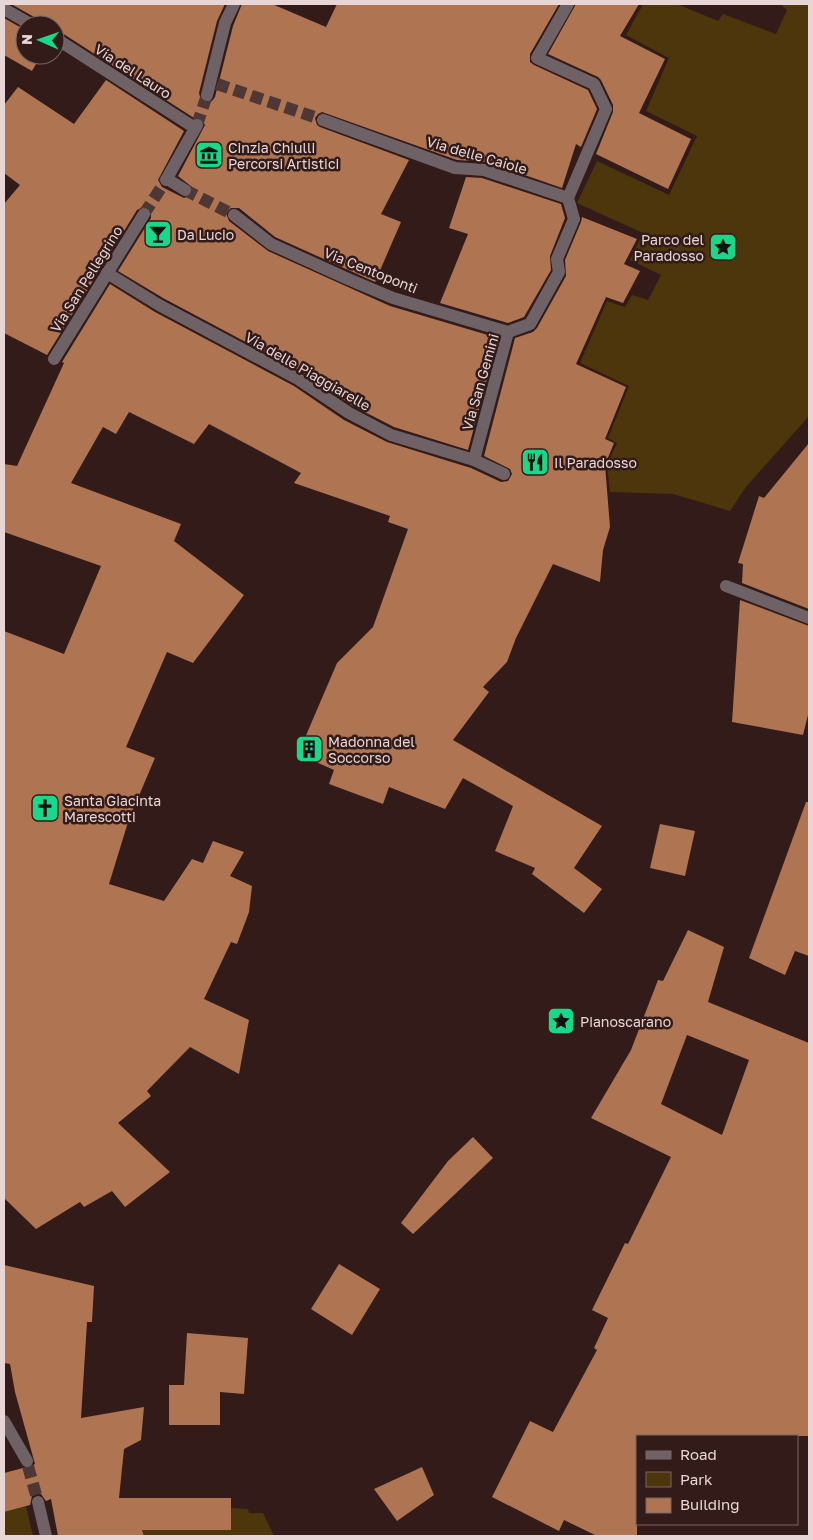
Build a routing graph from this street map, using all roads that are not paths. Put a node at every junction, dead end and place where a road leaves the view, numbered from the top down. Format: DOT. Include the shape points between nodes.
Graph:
graph roads {
  1 [pos="234,4"];
  2 [pos="568,4"];
  3 [pos="4,9"];
  4 [pos="15,15"];
  5 [pos="65,44"];
  6 [pos="207,95"];
  7 [pos="323,120"];
  8 [pos="185,190"];
  9 [pos="568,198"];
  10 [pos="144,214"];
  11 [pos="234,215"];
  12 [pos="107,273"];
  13 [pos="508,332"];
  14 [pos="54,359"];
  15 [pos="474,460"];
  16 [pos="504,474"];
  17 [pos="726,586"];
  18 [pos="809,618"];
  19 [pos="4,1420"];
  20 [pos="27,1462"];
  21 [pos="38,1502"];
  22 [pos="46,1536"];
  1 -- 6 [label="street" via="225,23 214,83"];
  2 -- 9 [label="street" via="537,58 594,84 606,109"];
  3 -- 4 [label="street"];
  5 -- 8 [label="street, Via del Lauro" via="196,127 166,180"];
  7 -- 9 [label="street, Via delle Caiole" via="455,168 484,170"];
  9 -- 13 [label="street, Via San Gemini" via="574,219 557,259 559,272 530,324"];
  10 -- 12 [label="street, Via San Pellegrino"];
  11 -- 13 [label="street, Via Centoponti" via="271,244 348,279 393,298"];
  12 -- 14 [label="street, Via San Pellegrino"];
  12 -- 15 [label="street, Via delle Piaggiarelle" via="159,305 298,379 383,431"];
  13 -- 15 [label="street, Via San Gemini"];
  15 -- 16 [label="street, Via delle Piaggiarelle"];
  17 -- 18 [label="street"];
  19 -- 20 [label="street"];
  21 -- 22 [label="street"];
}
